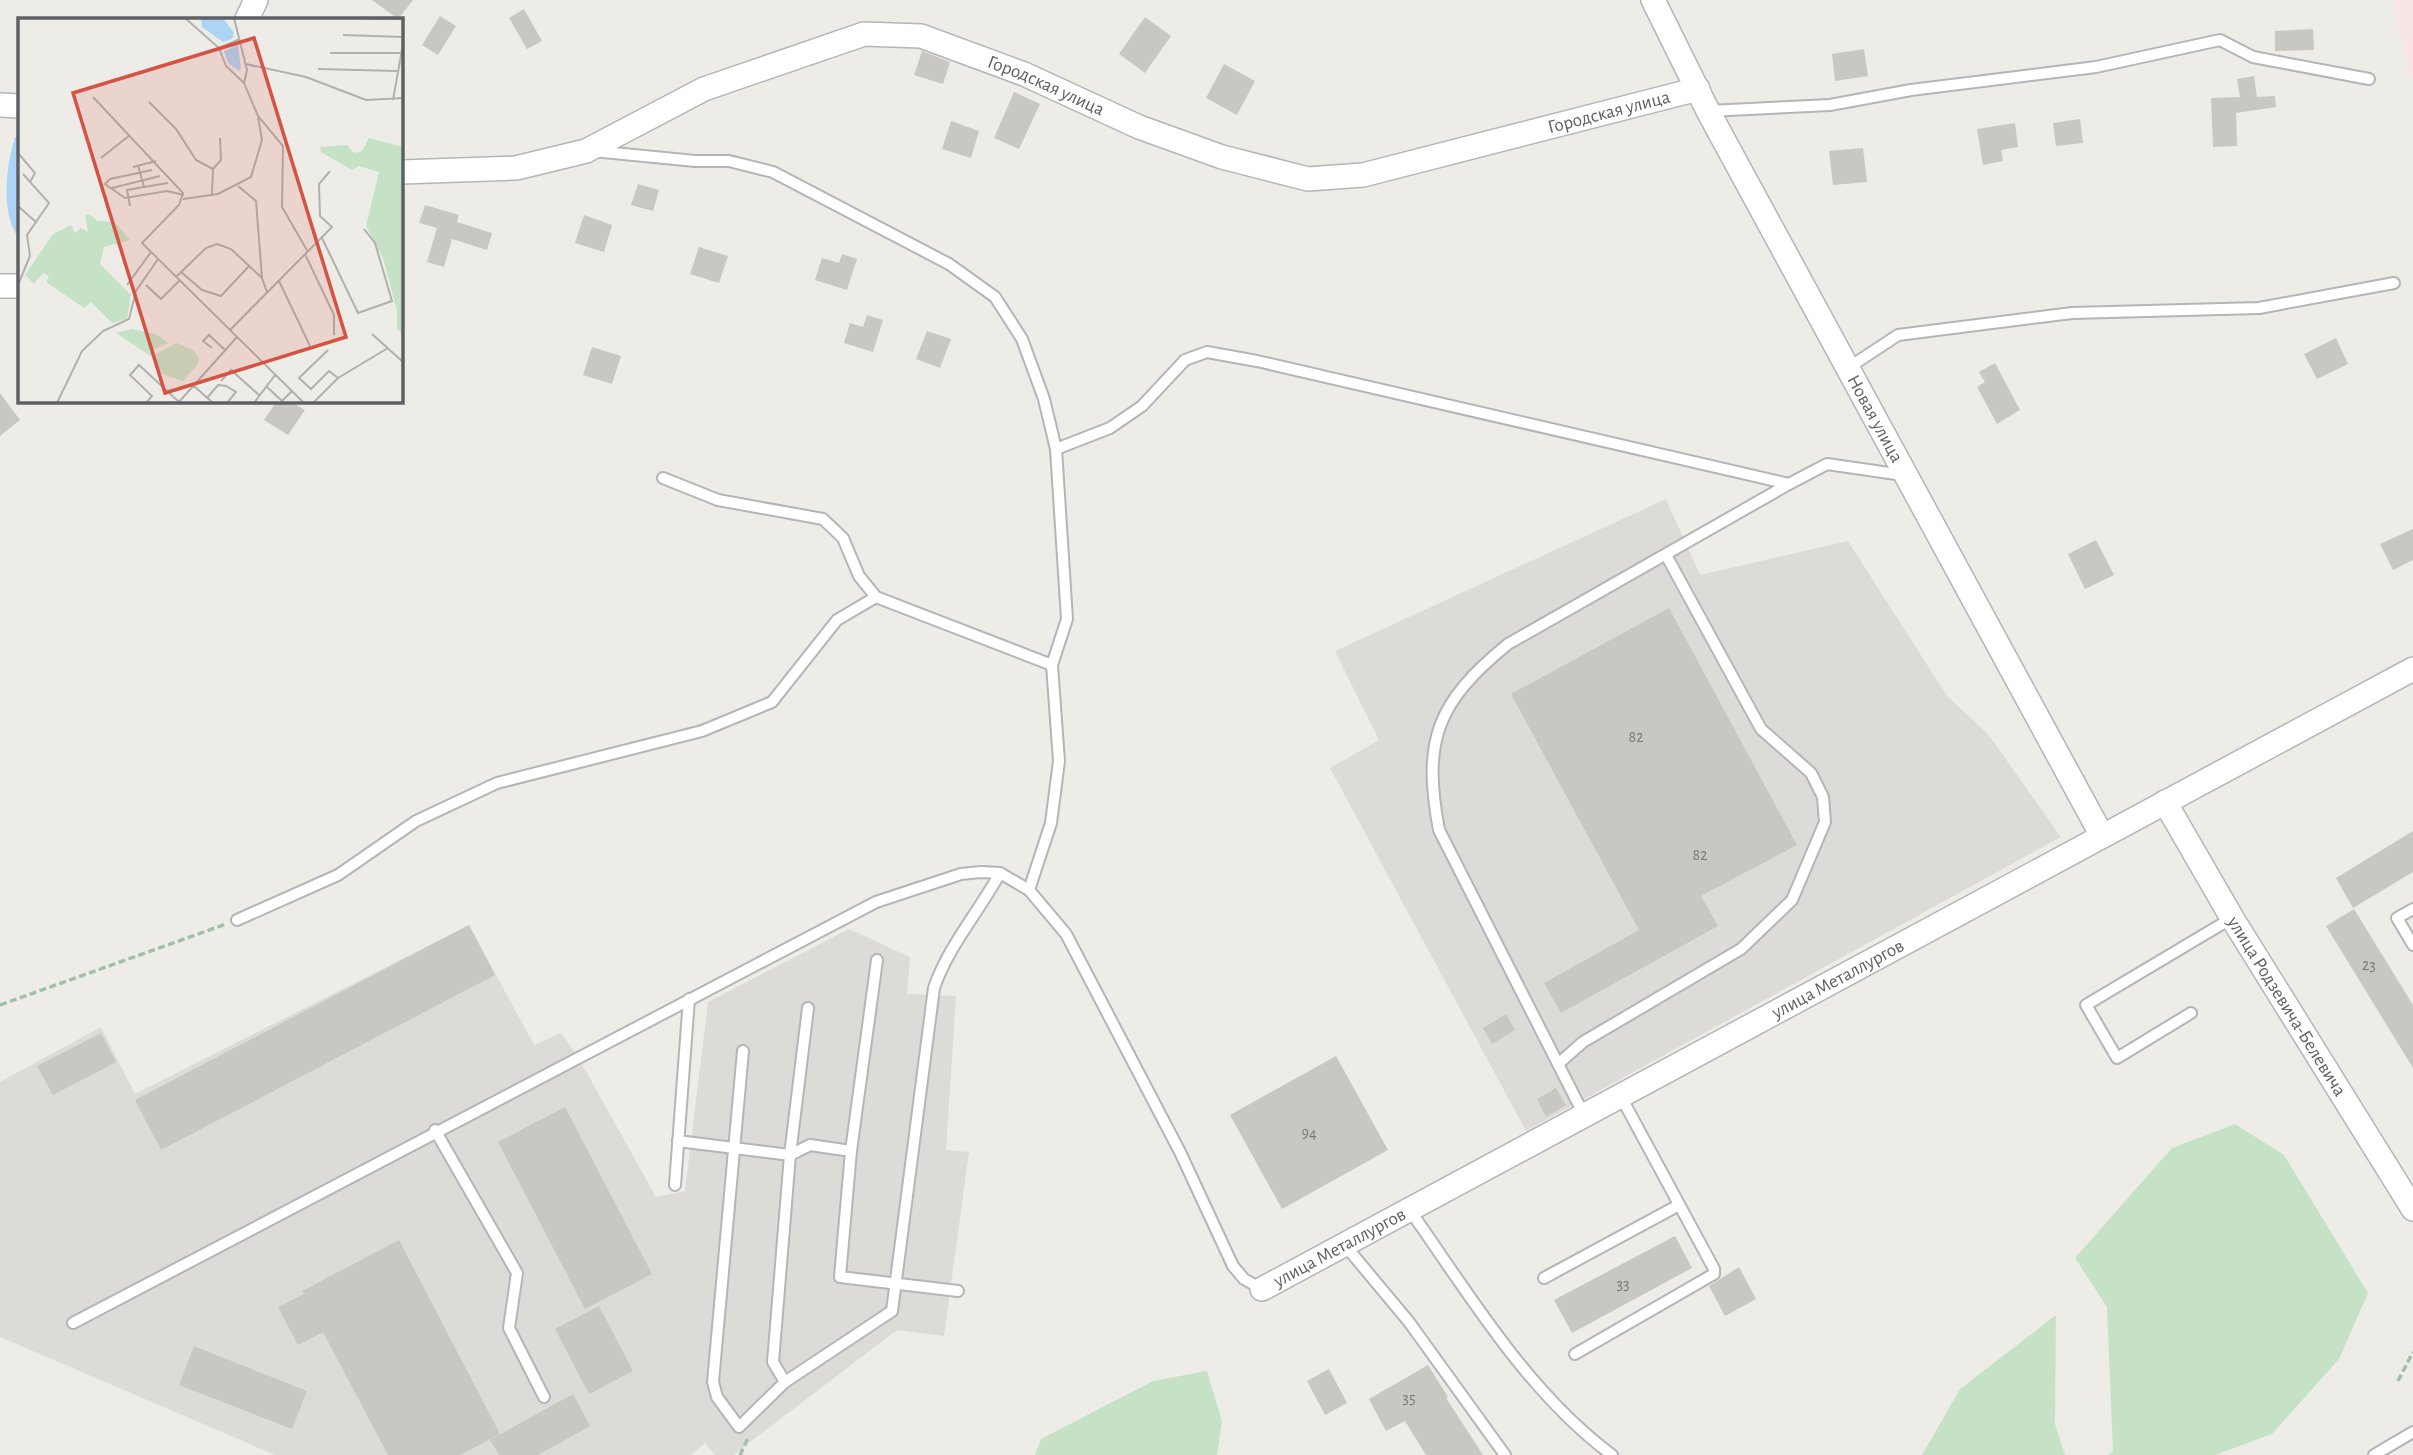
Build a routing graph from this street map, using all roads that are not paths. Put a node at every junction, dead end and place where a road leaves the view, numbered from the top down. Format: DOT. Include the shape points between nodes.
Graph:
graph roads {
  1 [pos="256,0"];
  2 [pos="1653,0"];
  3 [pos="247,18"];
  4 [pos="2369,79"];
  5 [pos="1698,89"];
  6 [pos="0,105"];
  7 [pos="18,106"];
  8 [pos="1708,111"];
  9 [pos="586,151"];
  10 [pos="402,172"];
  11 [pos="2395,283"];
  12 [pos="0,286"];
  13 [pos="18,286"];
  14 [pos="1847,368"];
  15 [pos="1056,449"];
  16 [pos="1904,475"];
  17 [pos="663,478"];
  18 [pos="1788,484"];
  19 [pos="1666,555"];
  20 [pos="876,597"];
  21 [pos="1052,665"];
  22 [pos="2413,669"];
  23 [pos="2165,802"];
  24 [pos="2101,834"];
  25 [pos="1000,873"];
  26 [pos="1029,890"];
  27 [pos="2413,909"];
  28 [pos="2232,918"];
  29 [pos="237,920"];
  30 [pos="2413,945"];
  31 [pos="877,960"];
  32 [pos="689,999"];
  33 [pos="808,1008"];
  34 [pos="2191,1013"];
  35 [pos="743,1051"];
  36 [pos="1558,1064"];
  37 [pos="1620,1095"];
  38 [pos="1584,1115"];
  39 [pos="435,1130"];
  40 [pos="678,1141"];
  41 [pos="732,1148"];
  42 [pos="851,1151"];
  43 [pos="790,1155"];
  44 [pos="675,1185"];
  45 [pos="1679,1205"];
  46 [pos="1409,1209"];
  47 [pos="2413,1209"];
  48 [pos="1344,1244"];
  49 [pos="1544,1278"];
  50 [pos="895,1283"];
  51 [pos="1262,1289"];
  52 [pos="958,1291"];
  53 [pos="73,1323"];
  54 [pos="1575,1354"];
  55 [pos="785,1382"];
  56 [pos="544,1397"];
  57 [pos="2413,1432"];
  58 [pos="1505,1455"];
  59 [pos="1612,1455"];
  60 [pos="2374,1455"];
  1 -- 3 [label="street"];
  2 -- 5 [label="street, Новая улица"];
  4 -- 8 [label="lane" via="2253,57 2220,40 2096,68 1911,90 1830,105"];
  5 -- 8 [label="street, Новая улица"];
  5 -- 9 [label="street, Городская улица" via="1363,175 1308,179 1222,157 1139,127 1024,74 921,36 864,34 704,89"];
  6 -- 7 [label="street"];
  8 -- 14 [label="street, Новая улица"];
  9 -- 10 [label="street, Городская улица" via="516,168"];
  9 -- 15 [label="lane" via="729,161 773,172 949,264 995,297 1022,339"];
  11 -- 14 [label="lane" via="2259,308 2073,313 1898,335"];
  12 -- 13 [label="street"];
  14 -- 16 [label="street, Новая улица"];
  15 -- 18 [label="lane" via="1110,428 1142,406 1185,360 1207,352"];
  15 -- 21 [label="lane" via="1067,618"];
  16 -- 18 [label="lane" via="1827,464"];
  16 -- 24 [label="street, Новая улица"];
  17 -- 20 [label="lane" via="718,500 823,519 844,538 859,576"];
  18 -- 19 [label="lane"];
  19 -- 36 [label="lane" via="1508,644 1478,668 1451,703 1434,741 1431,785 1439,830"];
  19 -- 36 [label="lane" via="1760,729 1811,773 1823,797 1825,822 1792,900 1741,949 1583,1042"];
  20 -- 21 [label="lane"];
  20 -- 29 [label="lane" via="837,620 772,702 702,731 497,783 415,821 338,875"];
  21 -- 26 [label="lane" via="1059,761 1051,823"];
  22 -- 23 [label="street, улица Металлургов"];
  23 -- 24 [label="street, улица Металлургов"];
  23 -- 28 [label="street, улица Родзевича-Белевича"];
  24 -- 37 [label="street, улица Металлургов"];
  25 -- 26 [label="lane"];
  25 -- 32 [label="lane" via="961,874 876,902"];
  25 -- 50 [label="lane" via="982,907 955,940 934,988"];
  26 -- 51 [label="lane" via="1066,934 1180,1152 1233,1266"];
  27 -- 30 [label="lane" via="2397,918"];
  28 -- 34 [label="lane" via="2086,1005 2117,1058"];
  28 -- 47 [label="street, улица Родзевича-Белевича"];
  31 -- 42 [label="lane"];
  32 -- 39 [label="lane"];
  32 -- 40 [label="lane"];
  33 -- 43 [label="lane"];
  35 -- 41 [label="lane"];
  36 -- 38 [label="lane"];
  37 -- 38 [label="street, улица Металлургов"];
  37 -- 45 [label="lane"];
  38 -- 46 [label="street, улица Металлургов"];
  39 -- 53 [label="lane"];
  39 -- 56 [label="lane" via="517,1273 509,1328"];
  40 -- 41 [label="lane"];
  40 -- 44 [label="lane"];
  41 -- 43 [label="lane"];
  41 -- 55 [label="lane" via="713,1382 717,1397 739,1427"];
  42 -- 43 [label="lane" via="810,1145"];
  42 -- 50 [label="lane" via="840,1277"];
  43 -- 55 [label="lane" via="774,1362"];
  45 -- 49 [label="lane"];
  45 -- 54 [label="lane" via="1714,1274"];
  46 -- 48 [label="street, улица Металлургов"];
  46 -- 59 [label="lane" via="1501,1339 1560,1409"];
  48 -- 51 [label="street, улица Металлургов"];
  48 -- 58 [label="lane" via="1405,1317"];
  50 -- 52 [label="lane"];
  50 -- 55 [label="lane" via="892,1311"];
  57 -- 60 [label="lane"];
}
